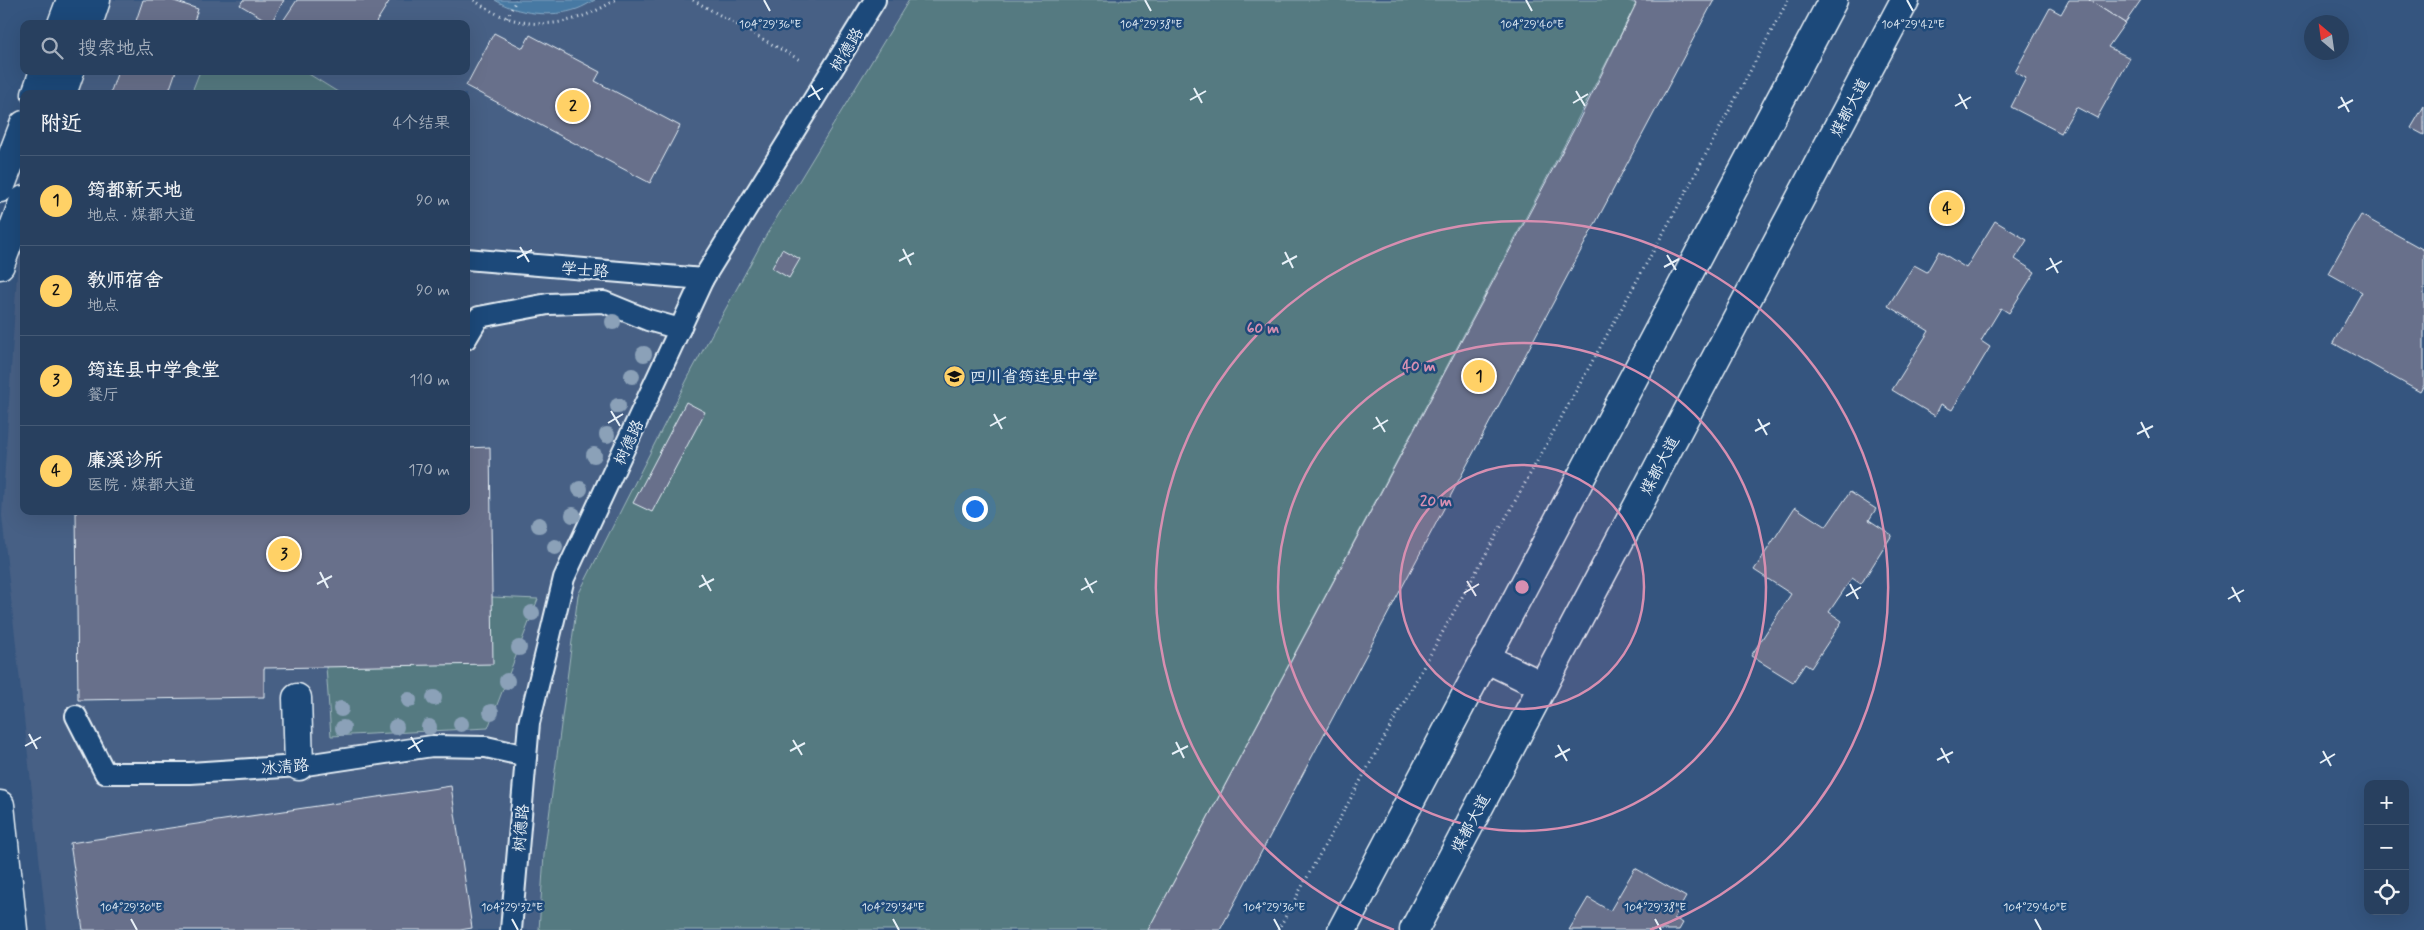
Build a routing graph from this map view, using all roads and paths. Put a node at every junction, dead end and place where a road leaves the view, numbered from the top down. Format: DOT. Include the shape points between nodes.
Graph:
graph roads {
  1 [pos="71,0"];
  2 [pos="96,0"];
  3 [pos="474,0"];
  4 [pos="516,0"];
  5 [pos="615,0"];
  6 [pos="693,0"];
  7 [pos="875,0"];
  8 [pos="1788,0"];
  9 [pos="1833,0"];
  10 [pos="1905,0"];
  11 [pos="507,18"];
  12 [pos="64,20"];
  13 [pos="89,20"];
  14 [pos="43,75"];
  15 [pos="69,75"];
  16 [pos="829,76"];
  17 [pos="37,90"];
  18 [pos="63,90"];
  19 [pos="20,136"];
  20 [pos="0,188"];
  21 [pos="20,211"];
  22 [pos="470,260"];
  23 [pos="0,265"];
  24 [pos="703,279"];
  25 [pos="680,329"];
  26 [pos="470,333"];
  27 [pos="1485,658"];
  28 [pos="1543,686"];
  29 [pos="297,698"];
  30 [pos="76,716"];
  31 [pos="526,756"];
  32 [pos="299,766"];
  33 [pos="0,805"];
  34 [pos="13,930"];
  35 [pos="511,930"];
  36 [pos="1278,930"];
  37 [pos="1342,930"];
  38 [pos="1414,930"];
  1 -- 12 [label="main road"];
  2 -- 13 [label="main road"];
  3 -- 11 [label="path"];
  4 -- 11 [label="path"];
  5 -- 11 [label="path" via="595,13 565,22 534,24"];
  6 -- 16 [label="path"];
  7 -- 16 [label="lane, 树德路"];
  8 -- 36 [label="path" via="1681,201"];
  9 -- 27 [label="main road"];
  10 -- 28 [label="main road, 煤都大道"];
  14 -- 17 [label="main road"];
  15 -- 18 [label="main road"];
  16 -- 24 [label="lane, 树德路"];
  19 -- 20 [label="main road"];
  21 -- 23 [label="main road"];
  22 -- 24 [label="lane, 学士路"];
  24 -- 25 [label="lane, 树德路"];
  25 -- 26 [label="lane" via="604,302 548,304 479,318"];
  25 -- 31 [label="lane, 树德路" via="564,578 529,724"];
  27 -- 28 [label="main road"];
  27 -- 37 [label="main road"];
  28 -- 38 [label="main road, 煤都大道"];
  29 -- 32 [label="main road"];
  30 -- 32 [label="lane, 冰清路" via="105,773 190,773"];
  31 -- 32 [label="lane, 冰清路" via="486,747 432,746"];
  31 -- 35 [label="lane, 树德路"];
  33 -- 34 [label="main road"];
}
